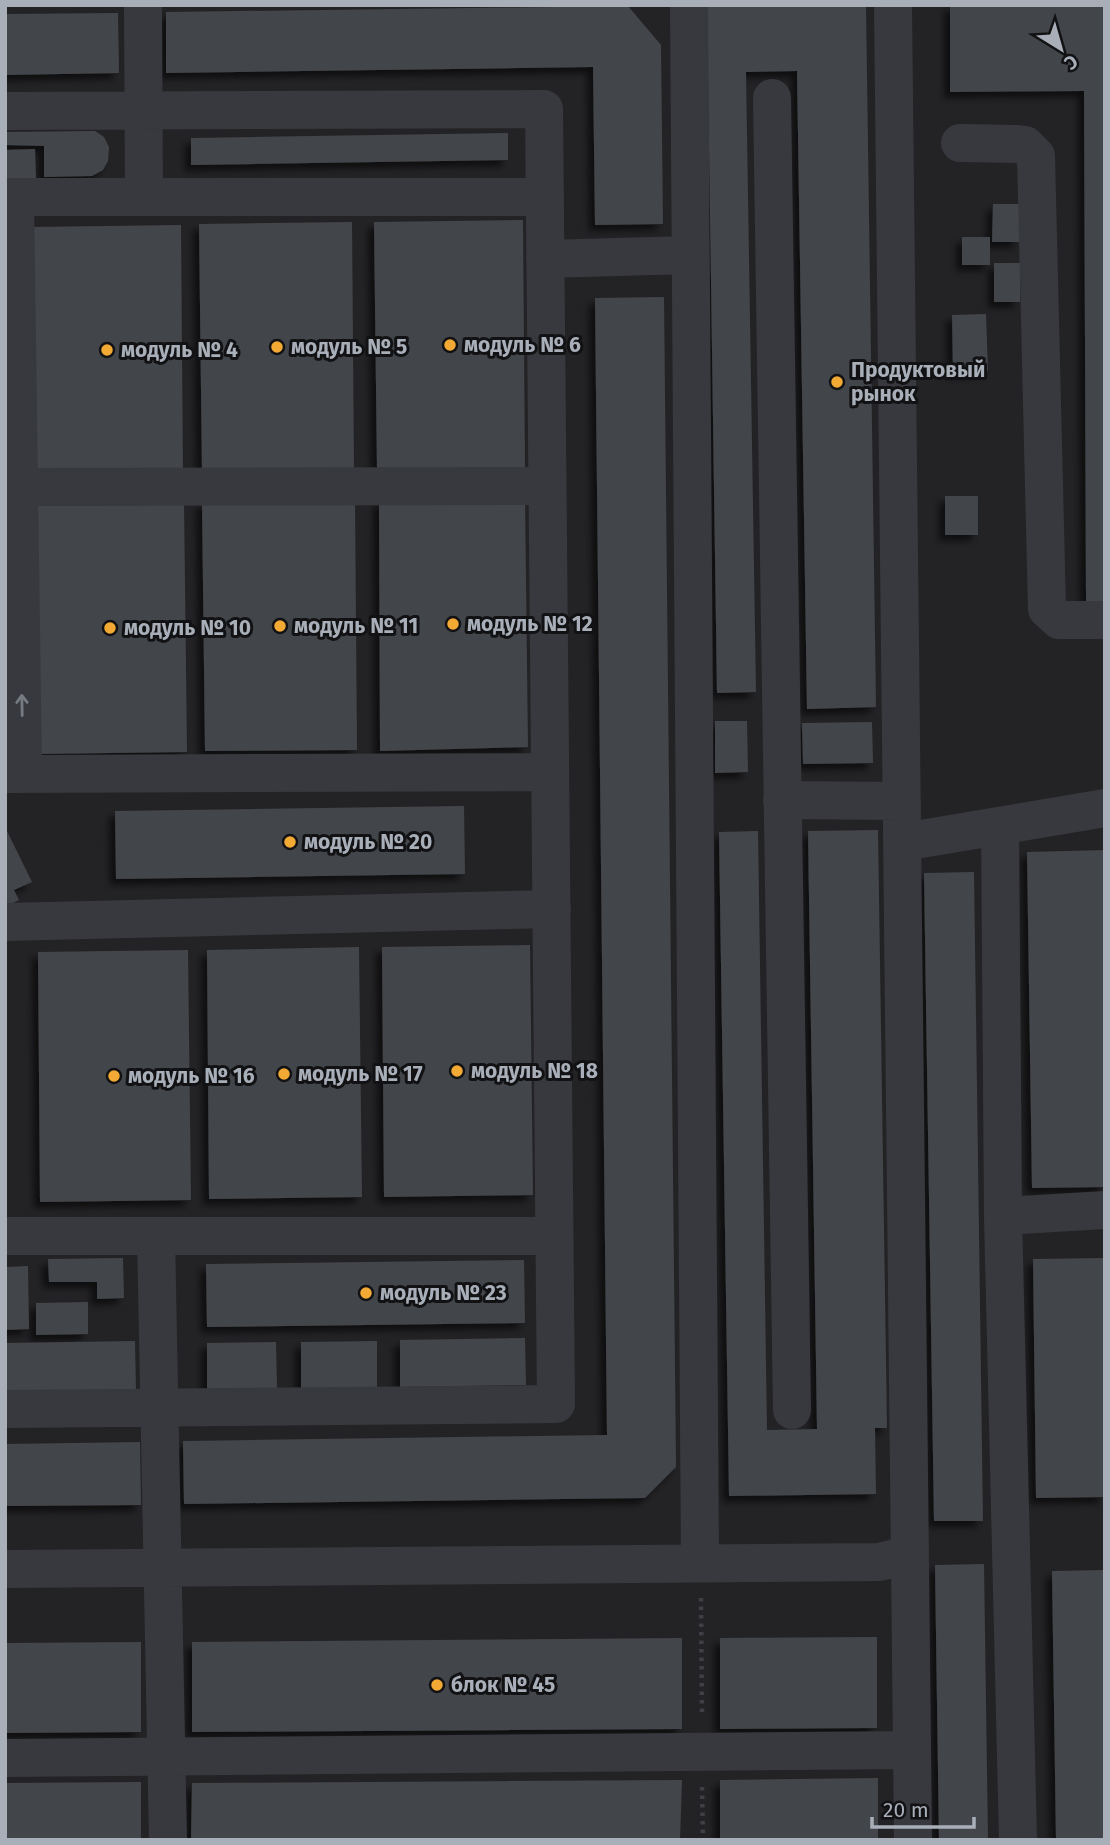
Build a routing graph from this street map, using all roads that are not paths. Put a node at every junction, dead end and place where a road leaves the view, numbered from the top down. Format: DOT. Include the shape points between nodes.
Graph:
graph roads {
  1 [pos="144,5"];
  2 [pos="689,5"];
  3 [pos="893,5"];
  4 [pos="772,98"];
  5 [pos="144,110"];
  6 [pos="5,111"];
  7 [pos="960,143"];
  8 [pos="10,197"];
  9 [pos="144,197"];
  10 [pos="545,197"];
  11 [pos="691,255"];
  12 [pos="545,259"];
  13 [pos="546,485"];
  14 [pos="12,487"];
  15 [pos="1105,620"];
  16 [pos="549,772"];
  17 [pos="14,774"];
  18 [pos="782,800"];
  19 [pos="902,801"];
  20 [pos="1105,808"];
  21 [pos="1000,826"];
  22 [pos="903,842"];
  23 [pos="552,909"];
  24 [pos="5,922"];
  25 [pos="1105,1210"];
  26 [pos="1003,1216"];
  27 [pos="5,1236"];
  28 [pos="156,1236"];
  29 [pos="554,1236"];
  30 [pos="5,1409"];
  31 [pos="161,1409"];
  32 [pos="792,1410"];
  33 [pos="908,1555"];
  34 [pos="700,1562"];
  35 [pos="161,1566"];
  36 [pos="5,1569"];
  37 [pos="910,1750"];
  38 [pos="166,1756"];
  39 [pos="5,1758"];
  40 [pos="169,1840"];
  41 [pos="913,1840"];
  42 [pos="1018,1840"];
  1 -- 5 [label="lane"];
  2 -- 11 [label="lane"];
  3 -- 19 [label="lane"];
  4 -- 18 [label="lane"];
  5 -- 6 [label="lane"];
  5 -- 9 [label="lane"];
  5 -- 10 [label="lane" via="544,109"];
  7 -- 15 [label="lane" via="1025,145 1036,156 1047,609 1059,620"];
  8 -- 9 [label="lane"];
  8 -- 14 [label="lane"];
  9 -- 10 [label="lane"];
  10 -- 12 [label="lane"];
  11 -- 12 [label="lane"];
  11 -- 34 [label="lane"];
  12 -- 13 [label="lane"];
  13 -- 14 [label="lane"];
  13 -- 16 [label="lane"];
  17 -- 14 [label="lane, one-way"];
  16 -- 17 [label="lane"];
  16 -- 23 [label="lane"];
  18 -- 19 [label="lane"];
  18 -- 32 [label="lane"];
  19 -- 22 [label="lane"];
  20 -- 21 [label="lane"];
  21 -- 22 [label="lane"];
  21 -- 26 [label="lane"];
  22 -- 33 [label="lane"];
  23 -- 24 [label="lane"];
  23 -- 29 [label="lane"];
  25 -- 26 [label="lane"];
  26 -- 42 [label="lane"];
  27 -- 28 [label="lane"];
  28 -- 29 [label="lane"];
  28 -- 31 [label="lane"];
  29 -- 31 [label="lane" via="556,1404"];
  30 -- 31 [label="lane"];
  31 -- 35 [label="lane"];
  33 -- 34 [label="lane" via="879,1562"];
  33 -- 37 [label="lane"];
  34 -- 35 [label="lane"];
  35 -- 36 [label="lane"];
  35 -- 38 [label="lane"];
  37 -- 38 [label="lane"];
  37 -- 41 [label="lane"];
  38 -- 39 [label="lane"];
  38 -- 40 [label="lane"];
}
